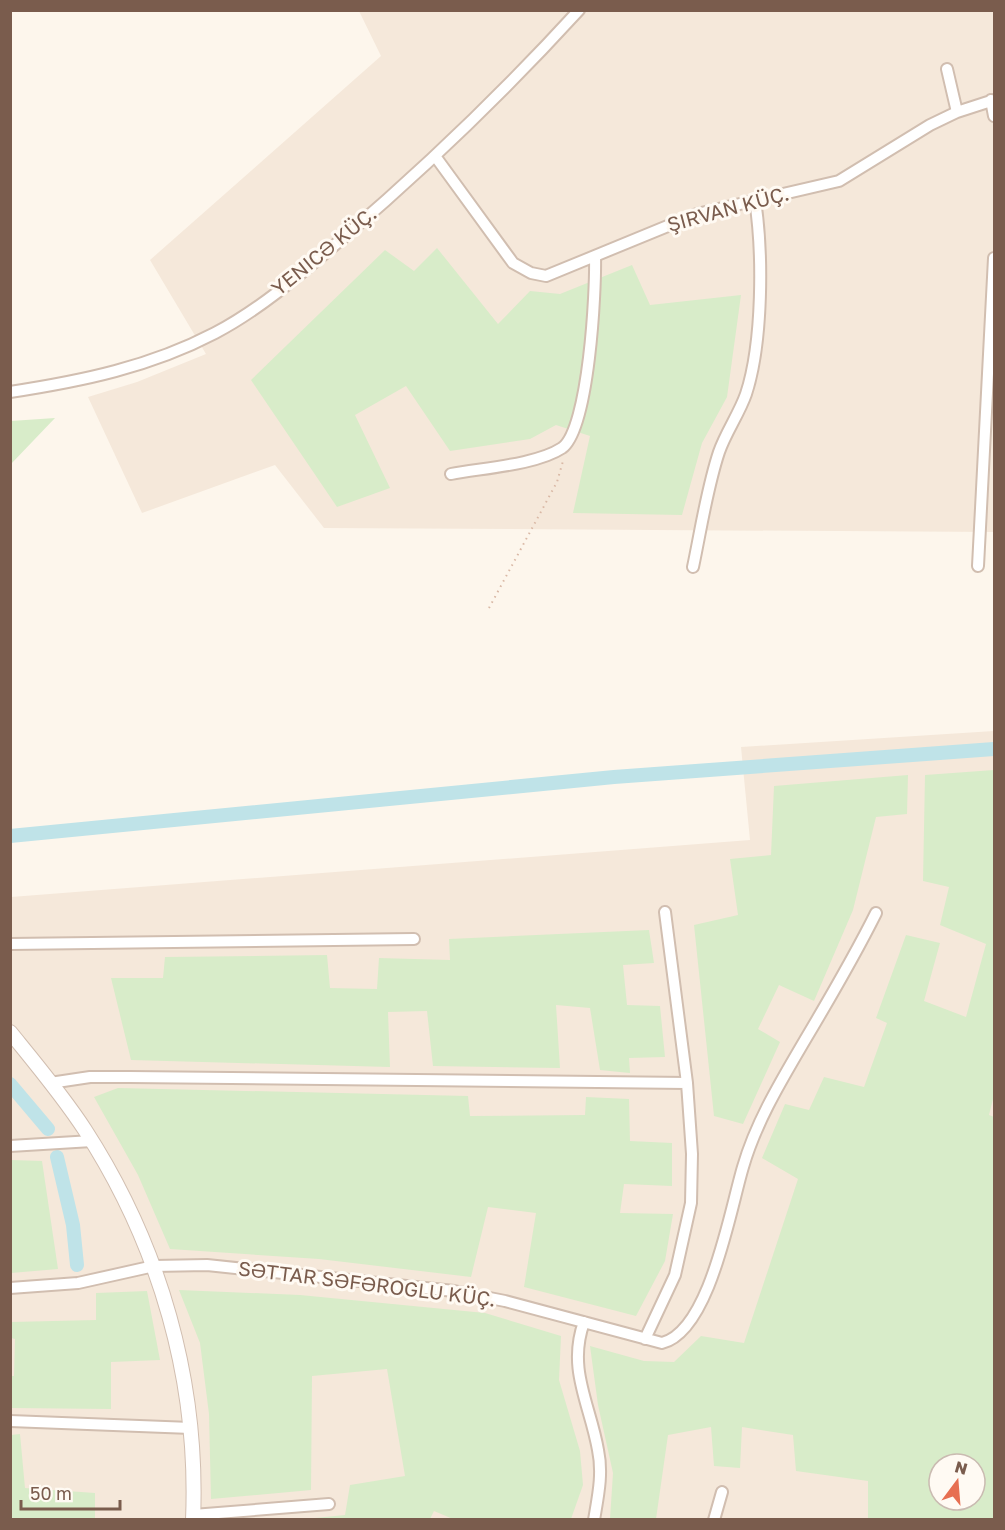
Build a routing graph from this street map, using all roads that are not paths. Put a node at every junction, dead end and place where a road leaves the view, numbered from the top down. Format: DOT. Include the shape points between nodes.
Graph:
graph roads {
  1 [pos="579,10"];
  2 [pos="947,69"];
  3 [pos="993,100"];
  4 [pos="957,112"];
  5 [pos="994,116"];
  6 [pos="435,156"];
  7 [pos="755,200"];
  8 [pos="595,256"];
  9 [pos="994,258"];
  10 [pos="10,392"];
  11 [pos="451,474"];
  12 [pos="978,566"];
  13 [pos="693,567"];
  14 [pos="665,912"];
  15 [pos="876,913"];
  16 [pos="414,939"];
  17 [pos="10,944"];
  18 [pos="10,1032"];
  19 [pos="51,1083"];
  20 [pos="687,1083"];
  21 [pos="10,1137"];
  22 [pos="92,1141"];
  23 [pos="10,1146"];
  24 [pos="23,1147"];
  25 [pos="154,1266"];
  26 [pos="10,1288"];
  27 [pos="584,1322"];
  28 [pos="645,1339"];
  29 [pos="10,1421"];
  30 [pos="190,1428"];
  31 [pos="722,1492"];
  32 [pos="329,1504"];
  33 [pos="193,1517"];
  34 [pos="594,1520"];
  35 [pos="714,1520"];
  1 -- 6 [label="street, YENICƏ KÜÇ."];
  2 -- 4 [label="street"];
  3 -- 4 [label="street, ŞIRVAN KÜÇ."];
  3 -- 5 [label="street"];
  4 -- 7 [label="street, ŞIRVAN KÜÇ." via="839,181"];
  6 -- 8 [label="street, ŞIRVAN KÜÇ." via="513,263 546,276"];
  6 -- 10 [label="street, YENICƏ KÜÇ." via="299,275 217,332 129,369"];
  7 -- 8 [label="street, ŞIRVAN KÜÇ." via="697,214"];
  7 -- 13 [label="street" via="761,248 754,356 746,393 719,451"];
  8 -- 11 [label="street" via="596,292 580,412 564,447 544,457"];
  9 -- 12 [label="street"];
  14 -- 20 [label="street"];
  15 -- 28 [label="street, SƏTTAR SƏFƏROĞLU KÜÇ." via="762,1116 743,1165 712,1277 698,1306 674,1340 662,1343"];
  16 -- 17 [label="street"];
  18 -- 19 [label="street"];
  19 -- 20 [label="street" via="90,1077"];
  19 -- 22 [label="street"];
  20 -- 28 [label="street" via="691,1203 675,1275"];
  21 -- 24 [label="street"];
  22 -- 24 [label="street"];
  22 -- 25 [label="street" via="138,1226"];
  23 -- 24 [label="street"];
  25 -- 26 [label="street, SƏTTAR SƏFƏROĞLU KÜÇ." via="78,1283"];
  25 -- 27 [label="street, SƏTTAR SƏFƏROĞLU KÜÇ." via="207,1265 454,1291"];
  25 -- 30 [label="street" via="182,1361"];
  27 -- 28 [label="street, SƏTTAR SƏFƏROĞLU KÜÇ."];
  27 -- 34 [label="street" via="576,1350 601,1475"];
  29 -- 30 [label="street"];
  30 -- 33 [label="street"];
  31 -- 35 [label="street"];
  32 -- 33 [label="street"];
}
